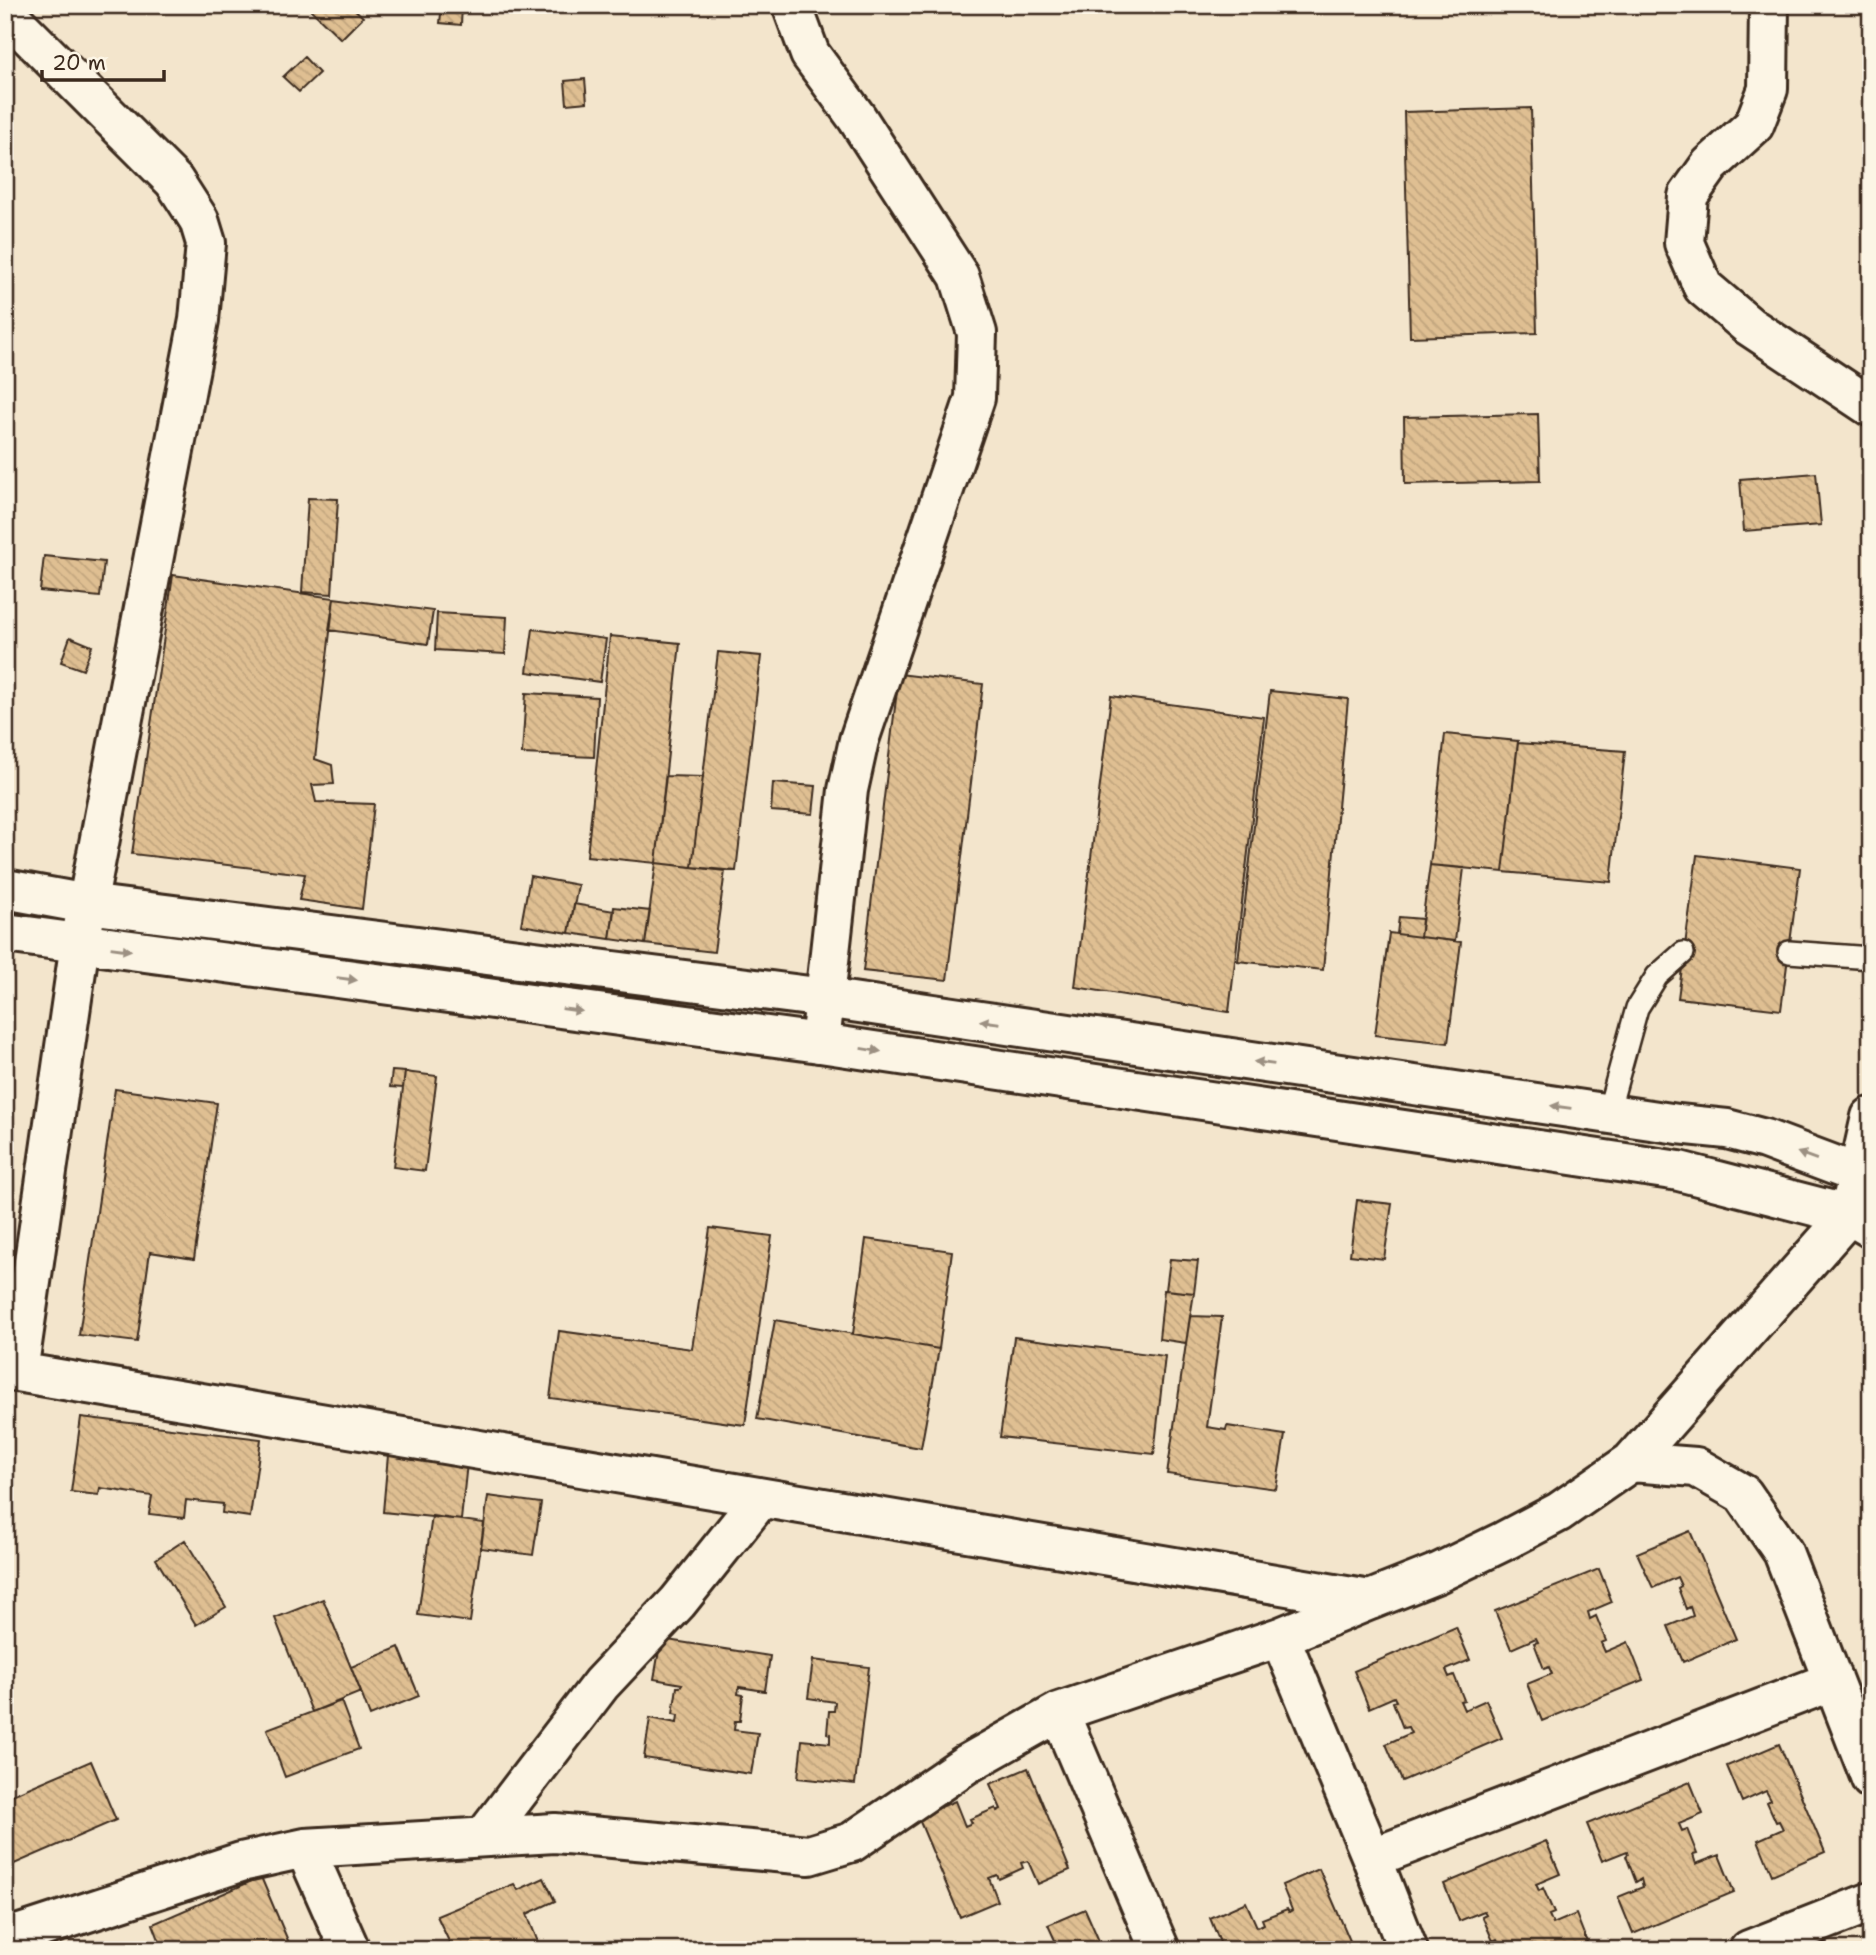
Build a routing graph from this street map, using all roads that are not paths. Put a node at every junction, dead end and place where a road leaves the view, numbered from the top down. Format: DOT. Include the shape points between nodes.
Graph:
graph roads {
  1 [pos="792,5"];
  2 [pos="1769,5"];
  3 [pos="5,12"];
  4 [pos="1871,407"];
  5 [pos="5,889"];
  6 [pos="87,904"];
  7 [pos="5,933"];
  8 [pos="80,943"];
  9 [pos="1788,952"];
  10 [pos="1683,954"];
  11 [pos="1871,958"];
  12 [pos="825,998"];
  13 [pos="1042,1030"];
  14 [pos="820,1043"];
  15 [pos="1303,1069"];
  16 [pos="1034,1075"];
  17 [pos="1608,1113"];
  18 [pos="1298,1115"];
  19 [pos="1871,1118"];
  20 [pos="1864,1177"];
  21 [pos="1860,1222"];
  22 [pos="12,1371"];
  23 [pos="1631,1462"];
  24 [pos="761,1498"];
  25 [pos="1370,1600"];
  26 [pos="1280,1637"];
  27 [pos="1833,1681"];
  28 [pos="1059,1712"];
  29 [pos="1871,1779"];
  30 [pos="484,1837"];
  31 [pos="305,1848"];
  32 [pos="1372,1858"];
  33 [pos="1871,1902"];
  34 [pos="32,1939"];
  35 [pos="350,1950"];
  36 [pos="1160,1950"];
  37 [pos="1408,1950"];
  38 [pos="1749,1950"];
  1 -- 12 [label="street" via="810,54 959,276 977,332 975,398 859,740 848,790"];
  2 -- 4 [label="street" via="1768,89 1754,125 1710,165 1688,196 1684,243 1703,287 1749,326"];
  3 -- 6 [label="street" via="174,181 199,220 206,243 199,320"];
  5 -- 6 [label="street"];
  6 -- 8 [label="street"];
  6 -- 12 [label="street"];
  7 -- 8 [label="street"];
  8 -- 14 [label="street, one-way"];
  8 -- 22 [label="street"];
  9 -- 11 [label="lane"];
  10 -- 17 [label="lane" via="1657,976 1637,1007"];
  13 -- 12 [label="street, one-way"];
  12 -- 14 [label="street"];
  15 -- 13 [label="street, one-way"];
  13 -- 16 [label="street"];
  14 -- 16 [label="street, one-way"];
  17 -- 15 [label="street, one-way"];
  15 -- 18 [label="street"];
  16 -- 18 [label="street"];
  20 -- 17 [label="street, one-way" via="1727,1129"];
  18 -- 21 [label="street" via="1679,1171"];
  19 -- 20 [label="street"];
  20 -- 21 [label="street"];
  21 -- 23 [label="street"];
  22 -- 24 [label="street"];
  23 -- 25 [label="street" via="1526,1530"];
  23 -- 27 [label="street" via="1696,1467 1744,1494 1783,1552"];
  24 -- 25 [label="street"];
  24 -- 30 [label="street" via="678,1602 601,1684"];
  25 -- 26 [label="street"];
  26 -- 28 [label="street"];
  26 -- 32 [label="street"];
  27 -- 29 [label="street"];
  27 -- 32 [label="street"];
  28 -- 30 [label="street" via="965,1765 852,1842 809,1855 555,1833"];
  28 -- 36 [label="street"];
  30 -- 31 [label="street"];
  31 -- 34 [label="street" via="242,1862"];
  31 -- 35 [label="street"];
  32 -- 37 [label="street"];
  33 -- 38 [label="street"];
}
